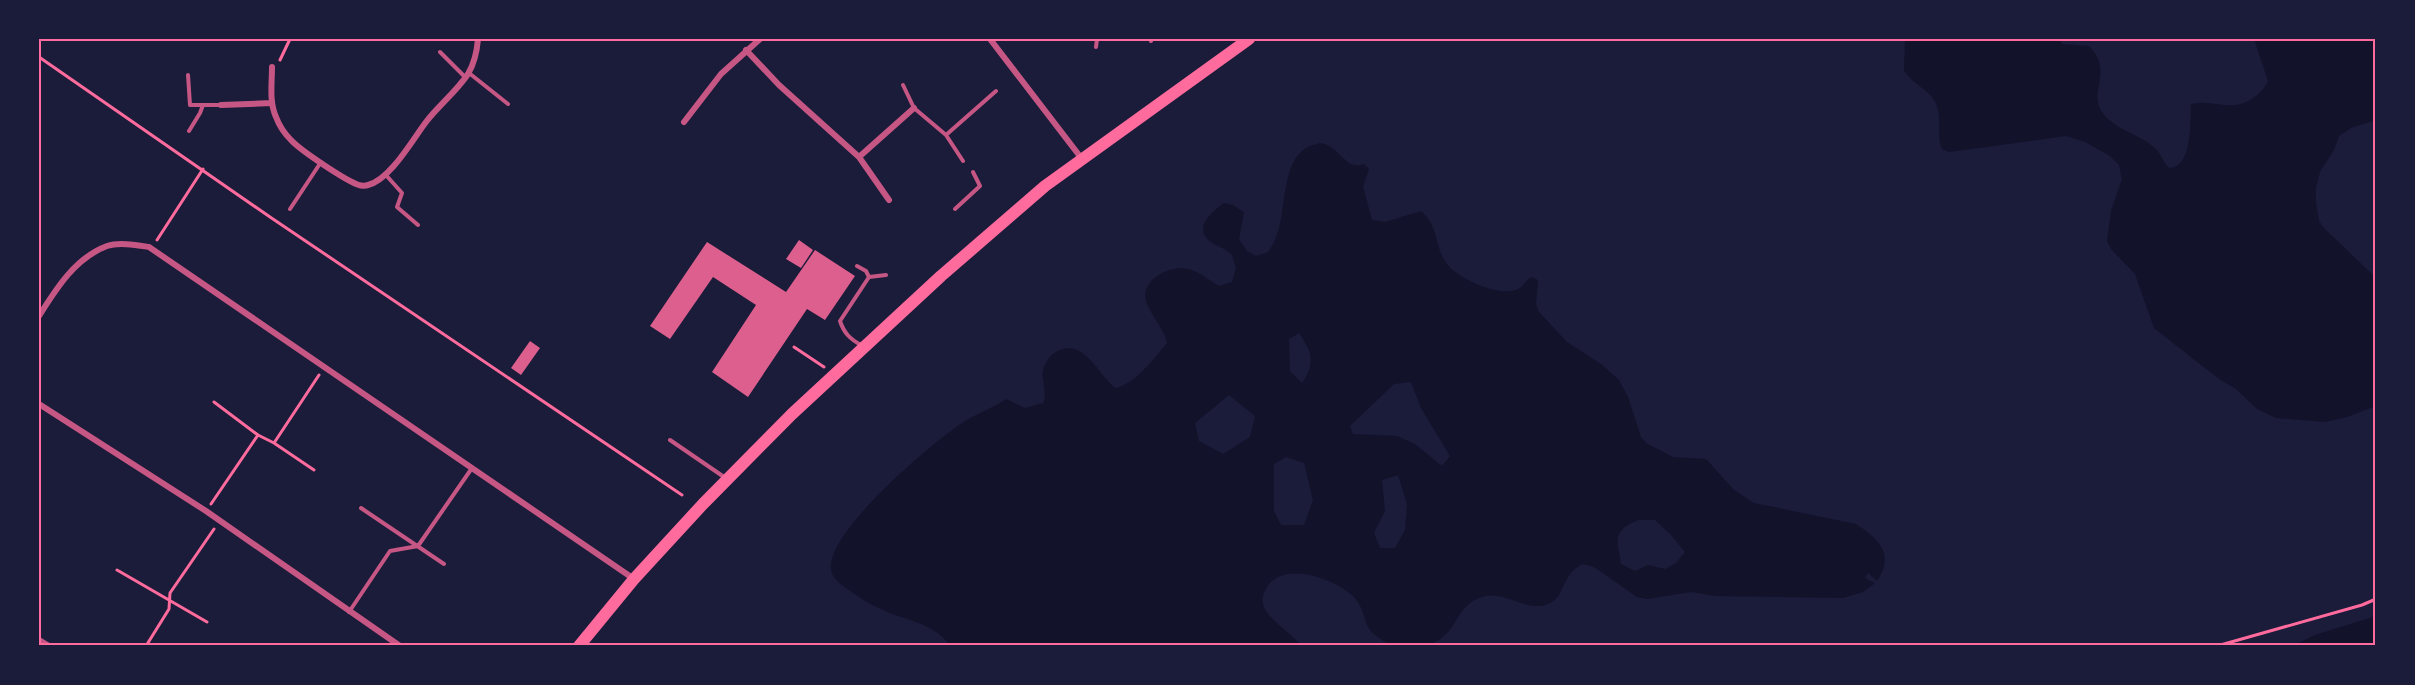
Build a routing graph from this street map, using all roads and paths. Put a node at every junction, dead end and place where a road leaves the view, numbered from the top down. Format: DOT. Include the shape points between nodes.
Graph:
graph roads {
  1 [pos="291,39"];
  2 [pos="478,39"];
  3 [pos="760,39"];
  4 [pos="990,39"];
  5 [pos="1097,39"];
  6 [pos="1249,39"];
  7 [pos="1096,47"];
  8 [pos="746,50"];
  9 [pos="440,52"];
  10 [pos="39,57"];
  11 [pos="272,67"];
  12 [pos="188,75"];
  13 [pos="467,75"];
  14 [pos="903,85"];
  15 [pos="996,91"];
  16 [pos="272,104"];
  17 [pos="508,104"];
  18 [pos="202,105"];
  19 [pos="220,105"];
  20 [pos="914,108"];
  21 [pos="684,122"];
  22 [pos="189,131"];
  23 [pos="946,135"];
  24 [pos="860,157"];
  25 [pos="1082,159"];
  26 [pos="321,161"];
  27 [pos="963,161"];
  28 [pos="203,169"];
  29 [pos="973,172"];
  30 [pos="384,174"];
  31 [pos="889,200"];
  32 [pos="290,209"];
  33 [pos="955,209"];
  34 [pos="418,225"];
  35 [pos="152,249"];
  36 [pos="857,266"];
  37 [pos="886,275"];
  38 [pos="869,277"];
  39 [pos="39,316"];
  40 [pos="794,347"];
  41 [pos="864,347"];
  42 [pos="324,368"];
  43 [pos="825,369"];
  44 [pos="214,402"];
  45 [pos="40,404"];
  46 [pos="258,435"];
  47 [pos="670,440"];
  48 [pos="274,443"];
  49 [pos="472,468"];
  50 [pos="314,470"];
  51 [pos="727,479"];
  52 [pos="682,495"];
  53 [pos="361,508"];
  54 [pos="206,511"];
  55 [pos="220,520"];
  56 [pos="418,546"];
  57 [pos="444,564"];
  58 [pos="117,570"];
  59 [pos="634,579"];
  60 [pos="2376,599"];
  61 [pos="170,601"];
  62 [pos="350,612"];
  63 [pos="207,622"];
  64 [pos="39,640"];
  65 [pos="49,646"];
  66 [pos="146,646"];
  67 [pos="400,646"];
  68 [pos="579,646"];
  69 [pos="2217,646"];
  1 -- 11 [label="path"];
  2 -- 13 [label="street"];
  3 -- 8 [label="street"];
  4 -- 25 [label="street"];
  5 -- 7 [label="lane"];
  6 -- 25 [label="main road"];
  8 -- 21 [label="street" via="714,82"];
  8 -- 24 [label="street"];
  9 -- 13 [label="lane"];
  10 -- 28 [label="path"];
  11 -- 16 [label="street"];
  12 -- 18 [label="lane" via="190,105"];
  13 -- 17 [label="lane"];
  13 -- 30 [label="street"];
  14 -- 20 [label="lane"];
  15 -- 23 [label="lane"];
  16 -- 19 [label="street"];
  16 -- 26 [label="street" via="284,132"];
  18 -- 19 [label="lane"];
  18 -- 22 [label="lane"];
  20 -- 23 [label="lane"];
  20 -- 24 [label="street"];
  23 -- 27 [label="lane"];
  24 -- 31 [label="street"];
  25 -- 41 [label="main road" via="940,276"];
  26 -- 30 [label="street" via="359,186 375,182"];
  26 -- 32 [label="lane"];
  28 -- 35 [label="path"];
  28 -- 52 [label="path"];
  29 -- 33 [label="lane" via="980,186"];
  30 -- 34 [label="lane" via="402,193 397,207"];
  35 -- 39 [label="street" via="129,244 108,246 59,283"];
  35 -- 42 [label="street"];
  36 -- 38 [label="lane"];
  37 -- 38 [label="lane"];
  38 -- 41 [label="lane" via="840,321 851,340"];
  40 -- 43 [label="path"];
  41 -- 51 [label="main road"];
  42 -- 48 [label="path"];
  42 -- 49 [label="street"];
  44 -- 46 [label="path"];
  45 -- 54 [label="street"];
  46 -- 48 [label="path"];
  46 -- 54 [label="path"];
  47 -- 51 [label="lane"];
  48 -- 50 [label="path"];
  49 -- 56 [label="lane"];
  49 -- 59 [label="street"];
  51 -- 59 [label="main road"];
  53 -- 56 [label="lane"];
  54 -- 55 [label="street"];
  55 -- 61 [label="path" via="170,592"];
  55 -- 62 [label="street"];
  56 -- 57 [label="lane"];
  56 -- 62 [label="lane" via="390,551"];
  58 -- 61 [label="path"];
  59 -- 68 [label="main road"];
  60 -- 69 [label="path"];
  61 -- 63 [label="path"];
  61 -- 66 [label="path"];
  62 -- 67 [label="street"];
  64 -- 65 [label="street"];
}
